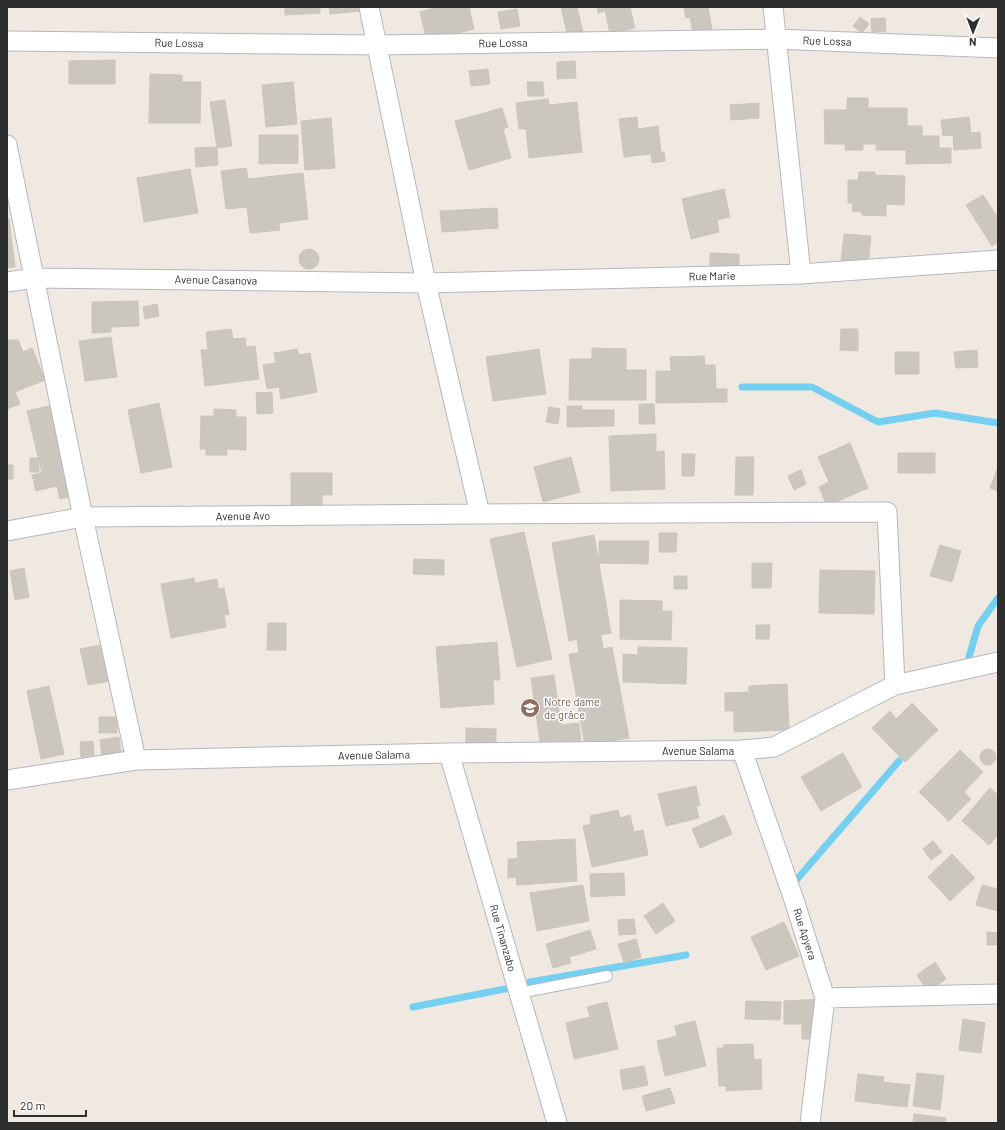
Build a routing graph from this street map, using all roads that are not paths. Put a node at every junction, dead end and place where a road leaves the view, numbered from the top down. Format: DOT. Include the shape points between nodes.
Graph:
graph roads {
  1 [pos="369,7"];
  2 [pos="773,7"];
  3 [pos="775,39"];
  4 [pos="7,41"];
  5 [pos="378,45"];
  6 [pos="998,48"];
  7 [pos="7,145"];
  8 [pos="998,260"];
  9 [pos="800,274"];
  10 [pos="35,278"];
  11 [pos="7,282"];
  12 [pos="426,283"];
  13 [pos="480,514"];
  14 [pos="83,517"];
  15 [pos="7,531"];
  16 [pos="998,662"];
  17 [pos="895,685"];
  18 [pos="742,750"];
  19 [pos="449,753"];
  20 [pos="136,760"];
  21 [pos="7,780"];
  22 [pos="607,976"];
  23 [pos="519,993"];
  24 [pos="998,994"];
  25 [pos="825,998"];
  26 [pos="557,1123"];
  27 [pos="810,1123"];
  1 -- 5 [label="street"];
  2 -- 3 [label="street"];
  3 -- 5 [label="street, Rue Lossa"];
  3 -- 6 [label="street, Rue Lossa"];
  3 -- 9 [label="street"];
  4 -- 5 [label="street, Rue Lossa"];
  5 -- 12 [label="street"];
  7 -- 10 [label="street"];
  8 -- 9 [label="street, Rue Marie"];
  9 -- 12 [label="street, Rue Marie"];
  10 -- 11 [label="street, Avenue Casanova"];
  10 -- 12 [label="street, Avenue Casanova"];
  10 -- 14 [label="street"];
  12 -- 13 [label="street"];
  13 -- 14 [label="street, Avenue Avo"];
  13 -- 17 [label="street, Avenue Avo" via="887,512"];
  14 -- 15 [label="street, Avenue Avo"];
  14 -- 20 [label="street"];
  16 -- 17 [label="street, Avenue Salama"];
  17 -- 18 [label="street, Avenue Salama" via="774,747"];
  18 -- 19 [label="street, Avenue Salama"];
  18 -- 25 [label="street, Rue Apyera"];
  19 -- 20 [label="street, Avenue Salama"];
  19 -- 23 [label="street, Rue Tinanzabo"];
  20 -- 21 [label="street, Avenue Salama"];
  22 -- 23 [label="lane"];
  23 -- 26 [label="street, Rue Tinanzabo"];
  24 -- 25 [label="street"];
  25 -- 27 [label="street, Rue Apyera"];
}
